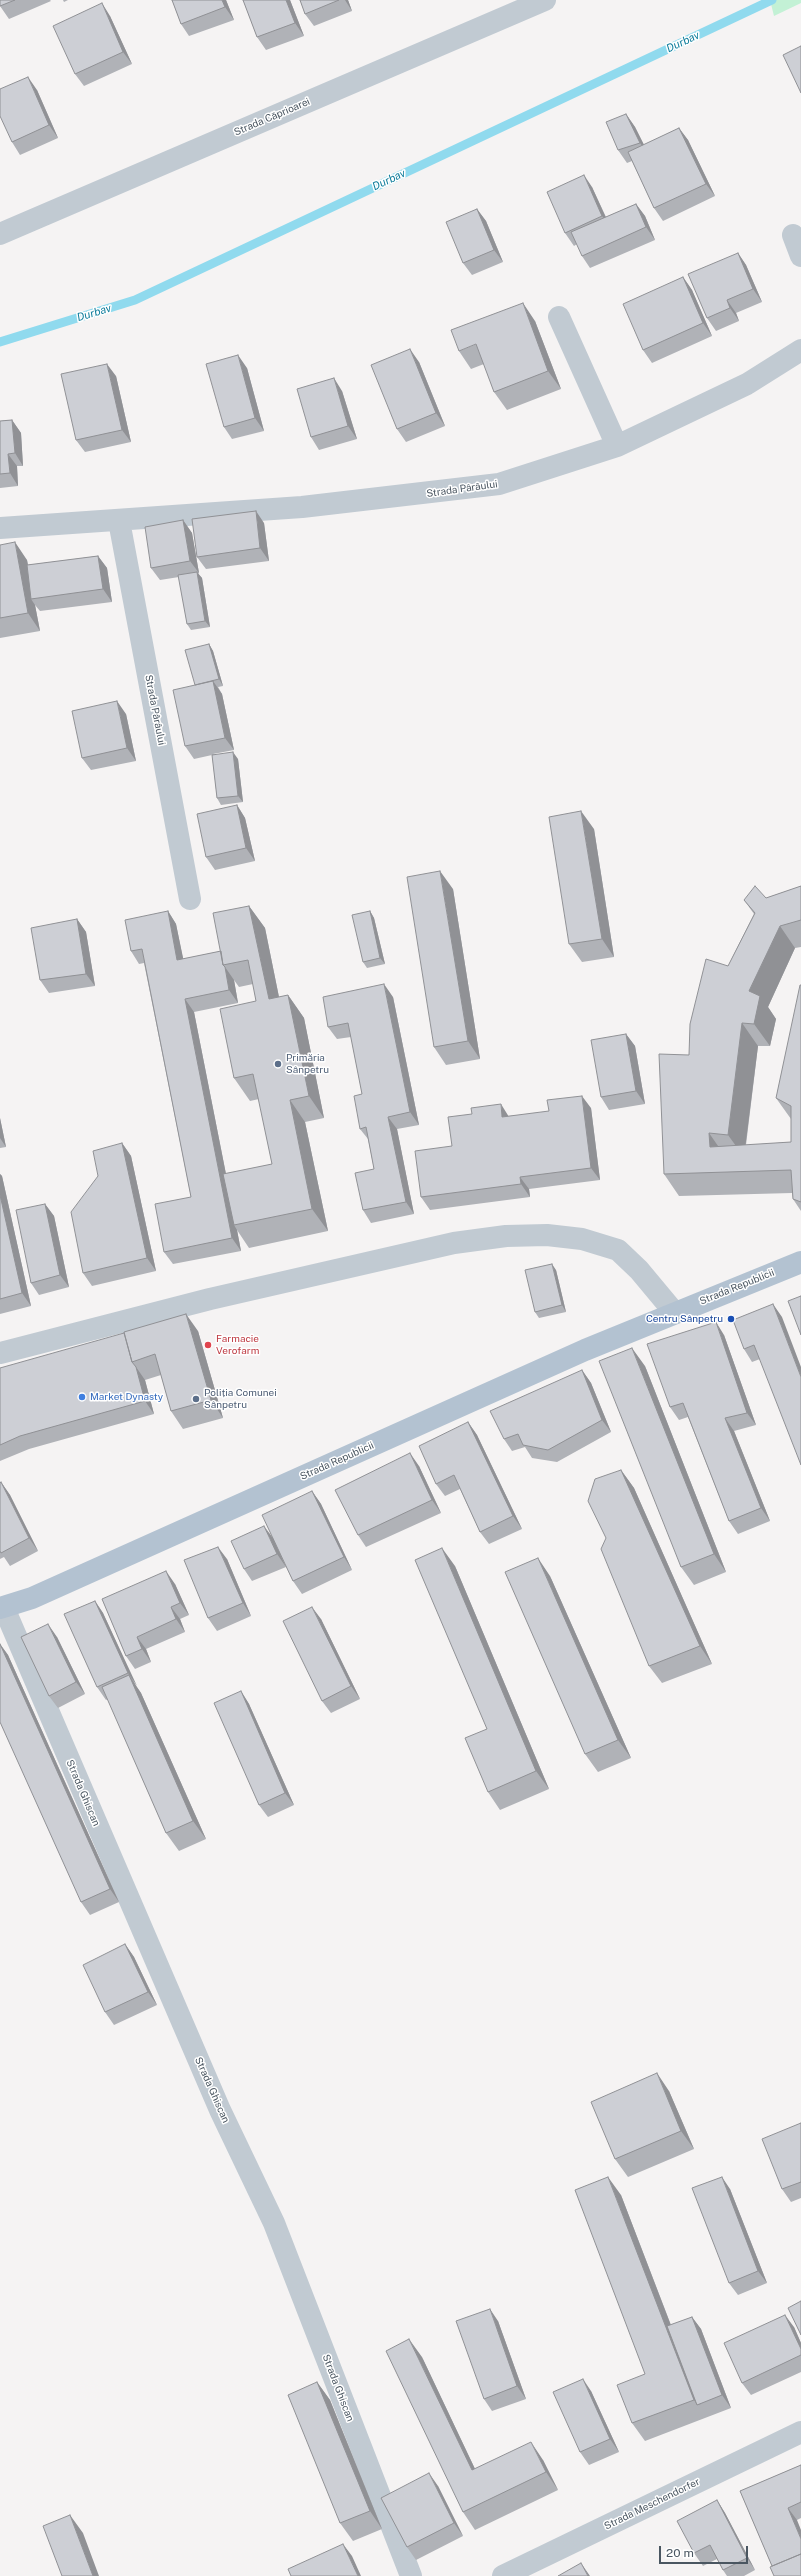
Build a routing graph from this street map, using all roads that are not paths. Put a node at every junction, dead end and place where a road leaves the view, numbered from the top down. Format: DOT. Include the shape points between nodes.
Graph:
graph roads {
  1 [pos="545,0"];
  2 [pos="0,234"];
  3 [pos="792,235"];
  4 [pos="801,256"];
  5 [pos="559,317"];
  6 [pos="801,350"];
  7 [pos="617,446"];
  8 [pos="119,521"];
  9 [pos="0,528"];
  10 [pos="190,899"];
  11 [pos="801,1262"];
  12 [pos="674,1312"];
  13 [pos="0,1353"];
  14 [pos="2,1608"];
  15 [pos="801,2432"];
  16 [pos="411,2576"];
  17 [pos="503,2576"];
  1 -- 2 [label="street, Strada Căprioarei"];
  3 -- 4 [label="street"];
  5 -- 7 [label="street"];
  6 -- 7 [label="street, Strada Pârâului" via="747,384"];
  7 -- 8 [label="street, Strada Pârâului" via="499,484 310,506 161,515"];
  8 -- 9 [label="street, Strada Pârâului"];
  8 -- 10 [label="street, Strada Pârâului"];
  11 -- 12 [label="main road, Strada Republicii"];
  12 -- 13 [label="street" via="639,1270 618,1250 582,1239 547,1235 506,1236 454,1243 210,1299"];
  12 -- 14 [label="main road, Strada Republicii" via="32,1598"];
  14 -- 16 [label="street, Strada Ghiscan" via="220,2110 274,2223"];
  15 -- 17 [label="street, Strada Meschendorfer"];
}
